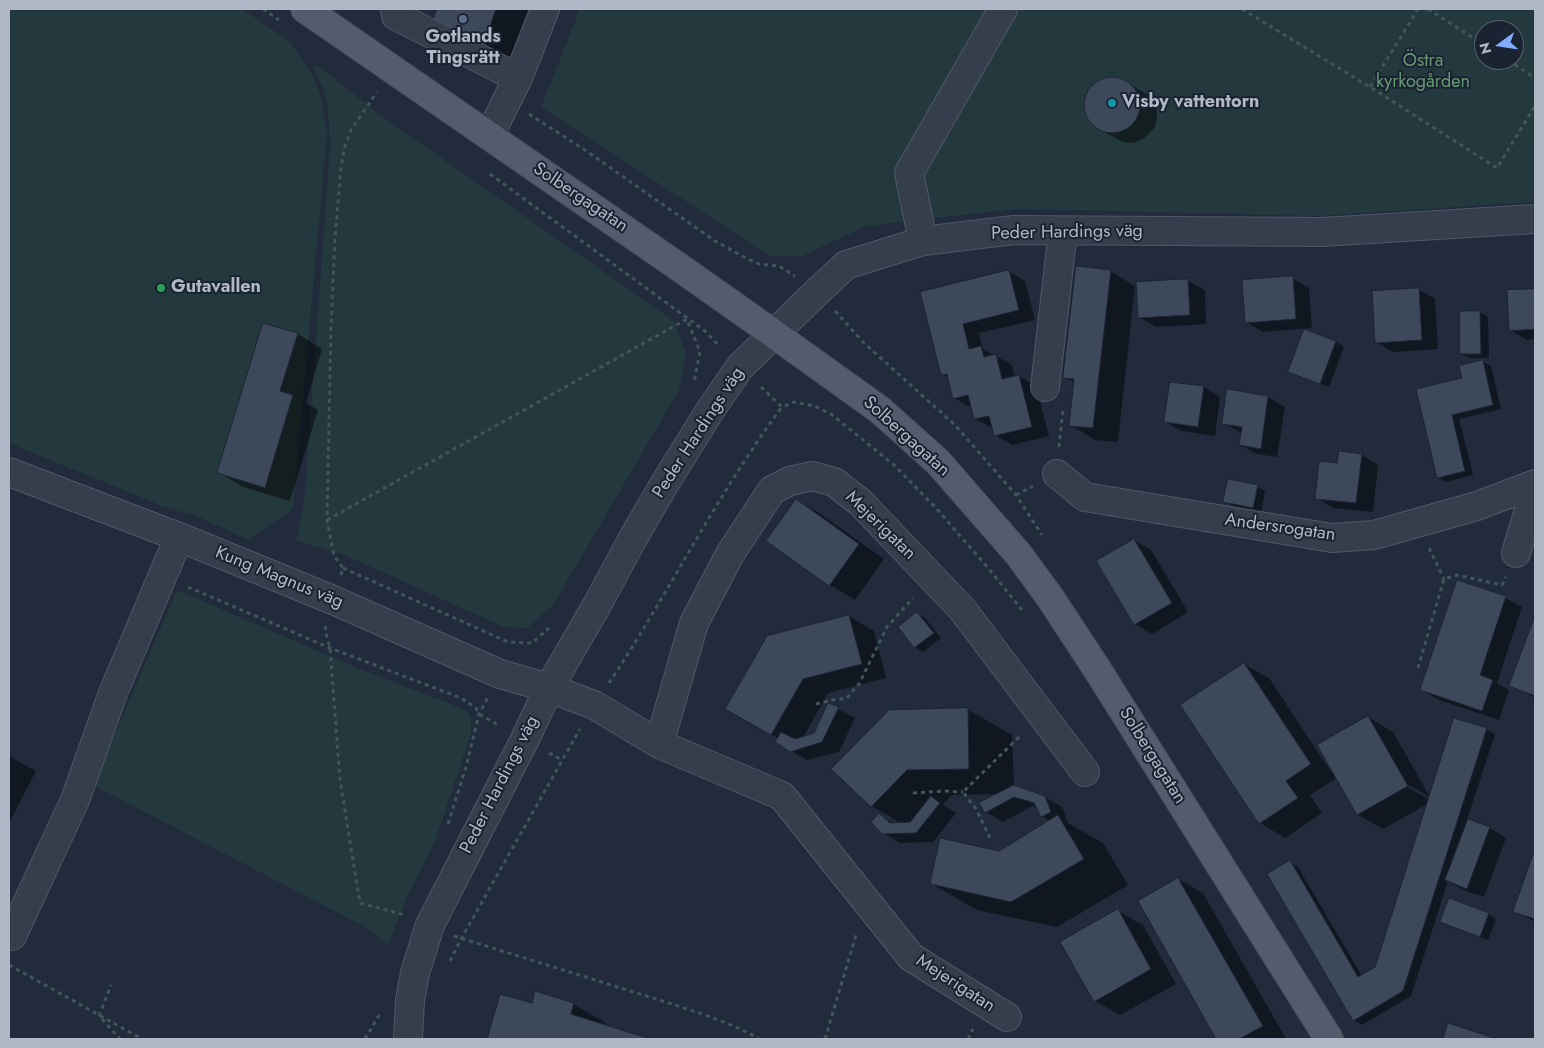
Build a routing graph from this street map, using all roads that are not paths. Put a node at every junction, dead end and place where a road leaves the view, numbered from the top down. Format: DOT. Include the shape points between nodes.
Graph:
graph roads {
  1 [pos="305,9"];
  2 [pos="395,9"];
  3 [pos="545,9"];
  4 [pos="1003,9"];
  5 [pos="518,78"];
  6 [pos="489,136"];
  7 [pos="1535,219"];
  8 [pos="1063,231"];
  9 [pos="922,241"];
  10 [pos="774,334"];
  11 [pos="1045,387"];
  12 [pos="9,472"];
  13 [pos="1057,474"];
  14 [pos="1535,484"];
  15 [pos="1535,490"];
  16 [pos="179,537"];
  17 [pos="1516,553"];
  18 [pos="548,688"];
  19 [pos="659,744"];
  20 [pos="1085,772"];
  21 [pos="9,933"];
  22 [pos="1007,1017"];
  23 [pos="408,1039"];
  24 [pos="1329,1039"];
  1 -- 6 [label="main road, Solbergagatan"];
  2 -- 5 [label="street" via="396,16"];
  3 -- 5 [label="street"];
  4 -- 9 [label="street" via="909,173"];
  5 -- 6 [label="street"];
  6 -- 10 [label="main road, Solbergagatan"];
  7 -- 8 [label="street, Peder Hardings väg" via="1322,232"];
  8 -- 9 [label="street, Peder Hardings väg" via="1014,230"];
  8 -- 11 [label="street"];
  9 -- 10 [label="street, Peder Hardings väg" via="846,265"];
  10 -- 18 [label="street, Peder Hardings väg" via="740,367 711,409"];
  10 -- 24 [label="main road, Solbergagatan" via="880,410 938,462 1018,555 1098,669"];
  12 -- 16 [label="street, Kung Magnus väg"];
  13 -- 14 [label="street, Andersrogatan" via="1085,498 1332,538 1374,535 1477,506"];
  15 -- 17 [label="street"];
  16 -- 18 [label="street, Kung Magnus väg" via="333,600 500,674"];
  16 -- 21 [label="street" via="113,693 75,800 12,936"];
  18 -- 19 [label="street, Mejerigatan" via="594,705"];
  18 -- 23 [label="street, Peder Hardings väg" via="430,925 415,973"];
  19 -- 20 [label="street, Mejerigatan" via="694,623 730,554 772,490 790,481 812,476 834,482 860,502 962,609"];
  19 -- 22 [label="street, Mejerigatan" via="782,796 911,957"];
}
